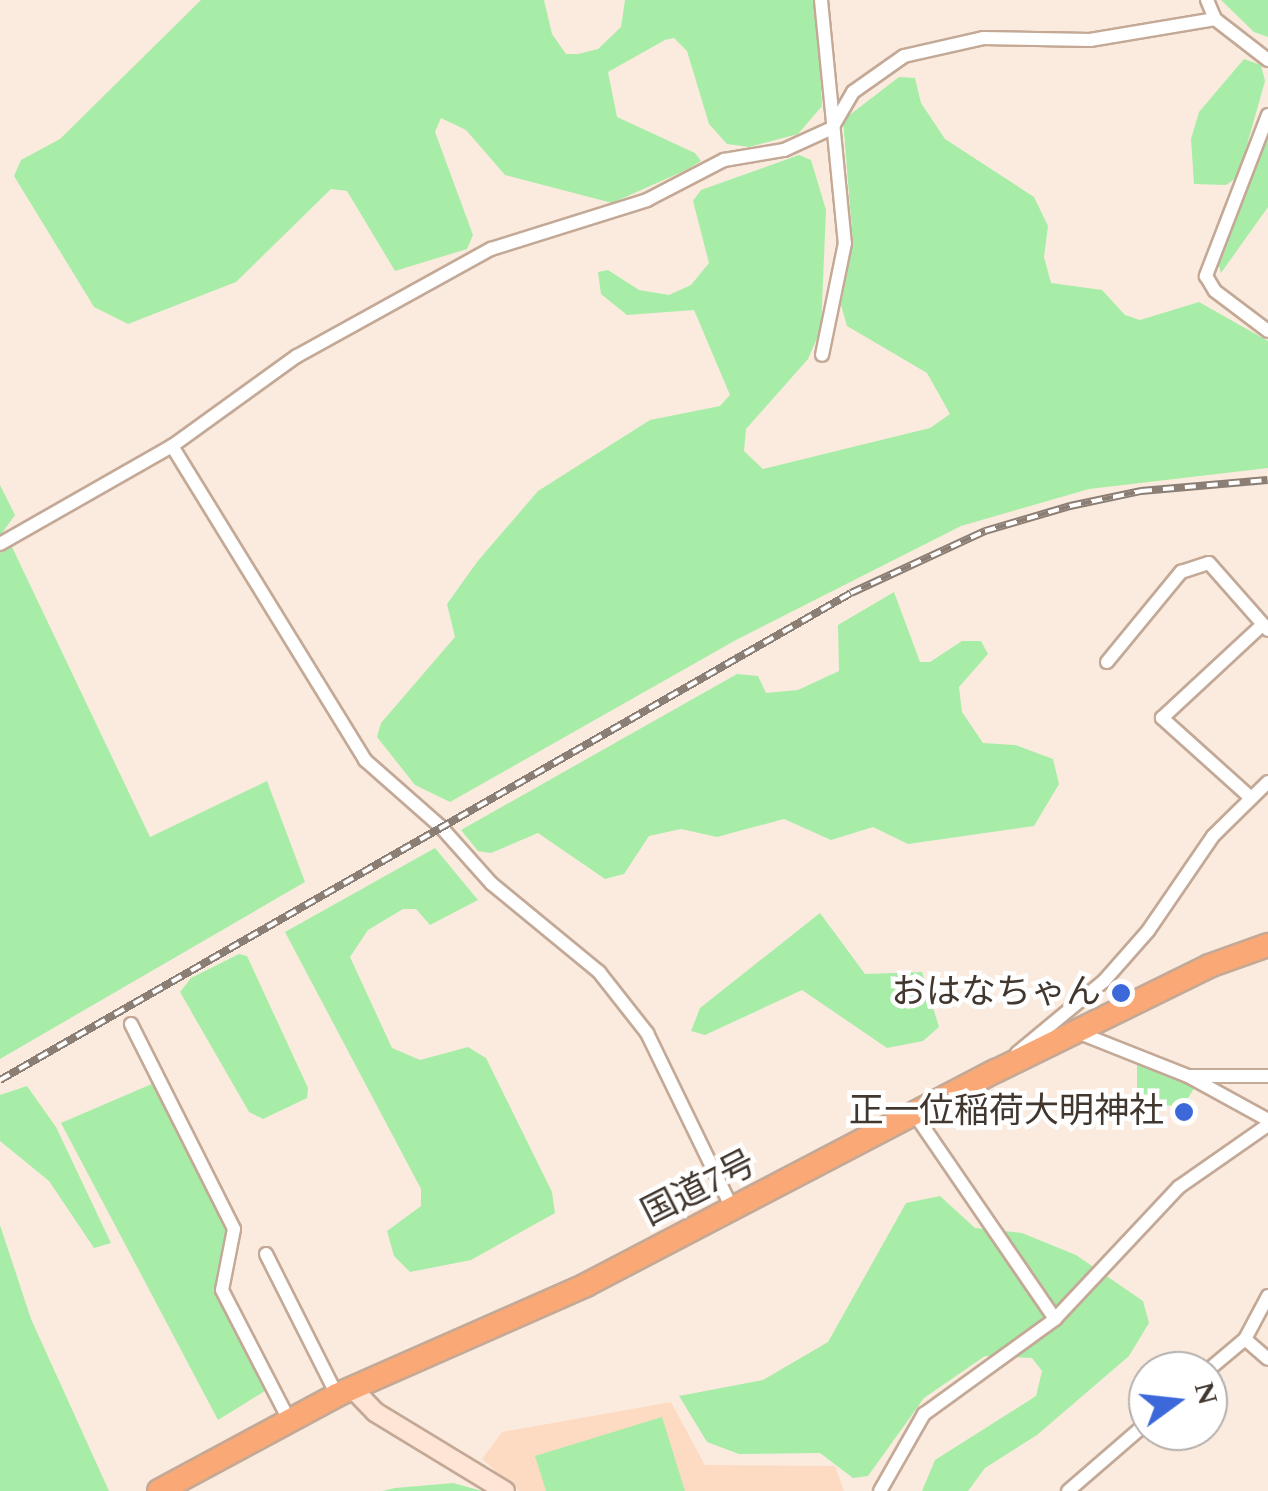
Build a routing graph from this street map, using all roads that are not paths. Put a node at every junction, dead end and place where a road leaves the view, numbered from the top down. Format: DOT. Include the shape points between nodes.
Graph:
graph roads {
  1 [pos="821,0"];
  2 [pos="1207,0"];
  3 [pos="1215,19"];
  4 [pos="1268,60"];
  5 [pos="1268,115"];
  6 [pos="832,128"];
  7 [pos="1268,331"];
  8 [pos="822,355"];
  9 [pos="172,446"];
  10 [pos="0,544"];
  11 [pos="1264,628"];
  12 [pos="1107,662"];
  13 [pos="1268,782"];
  14 [pos="1251,798"];
  15 [pos="1268,945"];
  16 [pos="131,1024"];
  17 [pos="1077,1032"];
  18 [pos="996,1072"];
  19 [pos="1188,1076"];
  20 [pos="1268,1076"];
  21 [pos="916,1116"];
  22 [pos="1268,1122"];
  23 [pos="733,1210"];
  24 [pos="266,1254"];
  25 [pos="1268,1296"];
  26 [pos="1055,1319"];
  27 [pos="1245,1338"];
  28 [pos="1228,1353"];
  29 [pos="1268,1359"];
  30 [pos="345,1392"];
  31 [pos="289,1420"];
  32 [pos="1128,1439"];
  33 [pos="159,1491"];
  34 [pos="505,1491"];
  35 [pos="880,1491"];
  36 [pos="1068,1491"];
  1 -- 6 [label="street"];
  2 -- 3 [label="street"];
  3 -- 4 [label="street"];
  3 -- 6 [label="street" via="1090,40 983,38 904,56 853,92"];
  5 -- 7 [label="street" via="1206,276 1215,291"];
  6 -- 8 [label="street" via="845,242"];
  6 -- 9 [label="street" via="784,150 724,160 648,200 491,248 296,356"];
  9 -- 10 [label="street"];
  9 -- 23 [label="street" via="365,760 441,826 492,884 599,972 646,1033"];
  11 -- 12 [label="street" via="1209,563 1181,572"];
  11 -- 14 [label="street" via="1162,718"];
  13 -- 14 [label="street"];
  14 -- 18 [label="street" via="1213,836 1148,931 1104,981"];
  15 -- 17 [label="highway, 国道7号" via="1209,966"];
  16 -- 31 [label="street" via="234,1229 222,1290"];
  17 -- 18 [label="highway, 国道7号"];
  17 -- 19 [label="street"];
  18 -- 21 [label="highway, 国道7号"];
  19 -- 20 [label="street"];
  19 -- 22 [label="street"];
  21 -- 23 [label="highway, 国道7号"];
  21 -- 26 [label="street"];
  22 -- 26 [label="street" via="1179,1187"];
  23 -- 30 [label="highway, 国道7号"];
  24 -- 30 [label="street"];
  25 -- 27 [label="street"];
  26 -- 35 [label="street" via="924,1414"];
  27 -- 28 [label="street"];
  27 -- 29 [label="street"];
  30 -- 31 [label="highway, 国道7号"];
  30 -- 34 [label="street"];
  31 -- 33 [label="highway, 国道7号"];
  32 -- 36 [label="street"];
}
